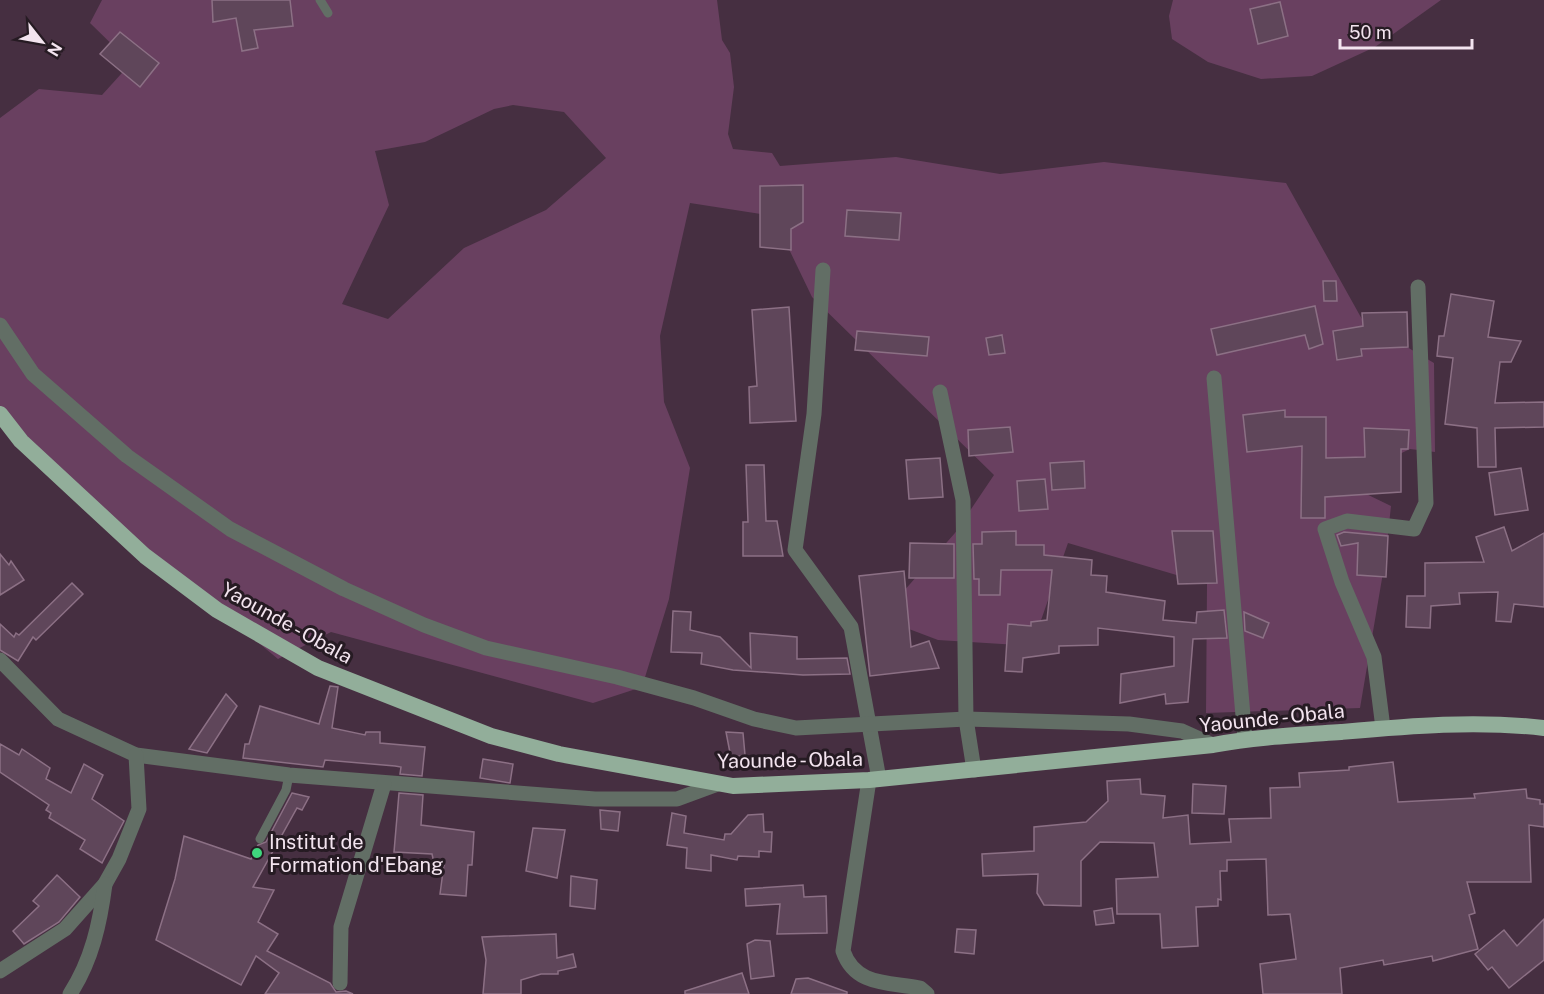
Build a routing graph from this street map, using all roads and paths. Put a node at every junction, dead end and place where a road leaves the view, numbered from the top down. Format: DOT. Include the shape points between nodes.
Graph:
graph roads {
  1 [pos="320,0"];
  2 [pos="328,14"];
  3 [pos="824,270"];
  4 [pos="1418,287"];
  5 [pos="0,325"];
  6 [pos="1214,378"];
  7 [pos="940,392"];
  8 [pos="0,414"];
  9 [pos="0,660"];
  10 [pos="966,719"];
  11 [pos="869,725"];
  12 [pos="1383,728"];
  13 [pos="1544,728"];
  14 [pos="1245,739"];
  15 [pos="1213,745"];
  16 [pos="136,755"];
  17 [pos="974,770"];
  18 [pos="289,775"];
  19 [pos="874,780"];
  20 [pos="384,784"];
  21 [pos="715,785"];
  22 [pos="260,839"];
  23 [pos="105,885"];
  24 [pos="0,971"];
  25 [pos="340,983"];
  26 [pos="70,994"];
  27 [pos="927,994"];
  1 -- 2 [label="lane"];
  3 -- 11 [label="street" via="813,414 795,550 851,627"];
  4 -- 12 [label="street" via="1426,503 1414,529 1347,521 1325,529 1342,582 1374,657"];
  5 -- 11 [label="street" via="33,374 127,456 230,529 344,589 486,648 694,698 754,719 796,728"];
  6 -- 14 [label="street"];
  7 -- 10 [label="street" via="963,500"];
  8 -- 21 [label="highway, Yaounde - Obala" via="21,441 145,556 217,610 318,668 491,736 559,754"];
  9 -- 16 [label="street" via="58,718"];
  10 -- 11 [label="street"];
  10 -- 15 [label="street" via="1129,724 1182,731"];
  10 -- 17 [label="street"];
  11 -- 19 [label="street"];
  12 -- 13 [label="highway, Yaounde - Obala" via="1454,724"];
  12 -- 14 [label="highway, Yaounde - Obala"];
  14 -- 15 [label="highway, Yaounde - Obala"];
  15 -- 17 [label="highway, Yaounde - Obala"];
  16 -- 18 [label="street"];
  16 -- 23 [label="street" via="139,809"];
  17 -- 19 [label="highway, Yaounde - Obala"];
  18 -- 20 [label="street"];
  18 -- 22 [label="lane" via="286,790"];
  19 -- 21 [label="highway, Yaounde - Obala"];
  19 -- 27 [label="street" via="843,951 848,966 863,978 920,988"];
  20 -- 21 [label="street" via="595,799 677,799"];
  20 -- 25 [label="street" via="341,927"];
  23 -- 24 [label="street" via="65,929"];
  23 -- 26 [label="street" via="99,930"];
}
